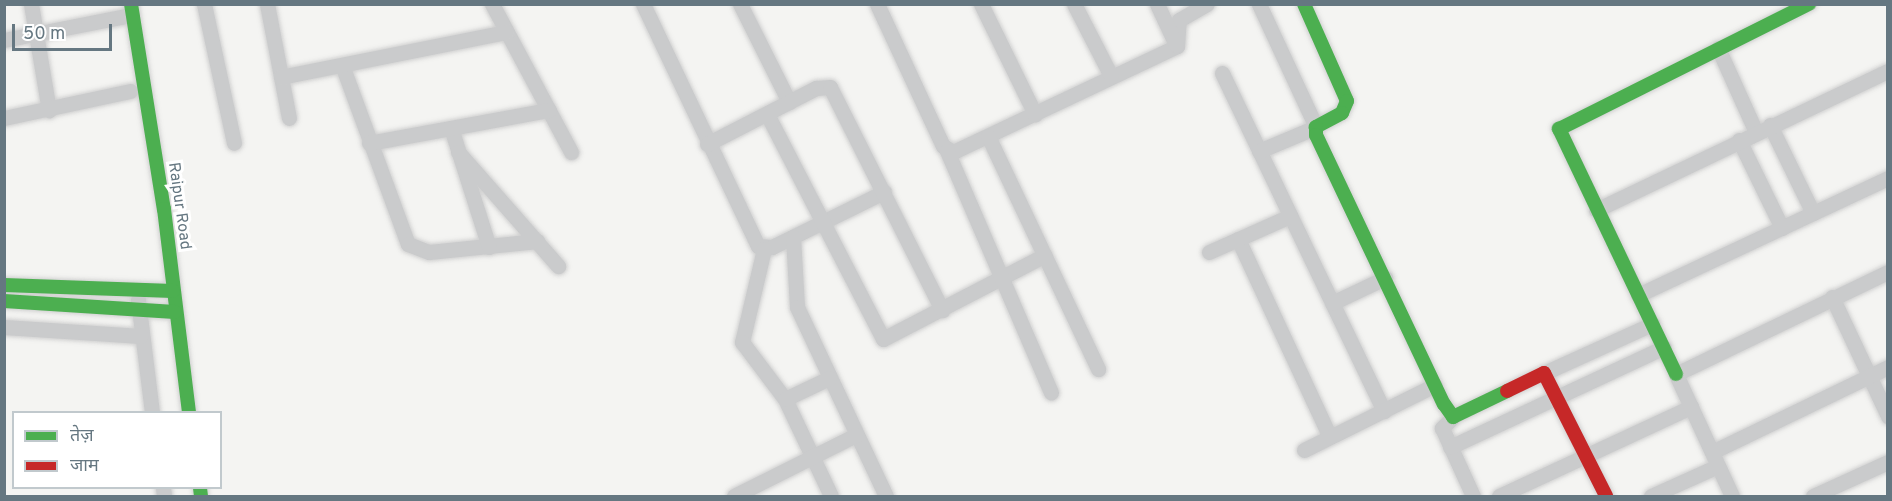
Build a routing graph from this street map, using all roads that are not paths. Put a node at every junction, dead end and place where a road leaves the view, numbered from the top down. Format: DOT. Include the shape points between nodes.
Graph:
graph roads {
  1 [pos="31,4"];
  2 [pos="204,4"];
  3 [pos="267,4"];
  4 [pos="492,4"];
  5 [pos="740,4"];
  6 [pos="981,4"];
  7 [pos="1074,4"];
  8 [pos="1157,4"];
  9 [pos="1259,4"];
  10 [pos="1304,4"];
  11 [pos="1809,4"];
  12 [pos="1208,5"];
  13 [pos="649,6"];
  14 [pos="882,6"];
  15 [pos="125,10"];
  16 [pos="507,32"];
  17 [pos="36,33"];
  18 [pos="4,40"];
  19 [pos="1177,46"];
  20 [pos="1718,48"];
  21 [pos="342,65"];
  22 [pos="1887,71"];
  23 [pos="1222,73"];
  24 [pos="281,76"];
  25 [pos="1111,76"];
  26 [pos="130,91"];
  27 [pos="789,102"];
  28 [pos="49,110"];
  29 [pos="549,110"];
  30 [pos="767,114"];
  31 [pos="1035,114"];
  32 [pos="4,118"];
  33 [pos="289,118"];
  34 [pos="451,128"];
  35 [pos="1316,128"];
  36 [pos="1763,129"];
  37 [pos="988,136"];
  38 [pos="1739,140"];
  39 [pos="234,143"];
  40 [pos="369,143"];
  41 [pos="707,144"];
  42 [pos="1259,151"];
  43 [pos="458,152"];
  44 [pos="571,152"];
  45 [pos="947,152"];
  46 [pos="1887,178"];
  47 [pos="153,188"];
  48 [pos="884,192"];
  49 [pos="1596,210"];
  50 [pos="1813,213"];
  51 [pos="1290,216"];
  52 [pos="822,222"];
  53 [pos="1782,228"];
  54 [pos="793,237"];
  55 [pos="1238,239"];
  56 [pos="537,241"];
  57 [pos="489,247"];
  58 [pos="764,249"];
  59 [pos="1209,252"];
  60 [pos="1045,255"];
  61 [pos="558,266"];
  62 [pos="1887,272"];
  63 [pos="1001,278"];
  64 [pos="1385,278"];
  65 [pos="4,285"];
  66 [pos="137,291"];
  67 [pos="166,291"];
  68 [pos="1638,295"];
  69 [pos="1832,297"];
  70 [pos="4,301"];
  71 [pos="1332,303"];
  72 [pos="139,310"];
  73 [pos="942,310"];
  74 [pos="160,311"];
  75 [pos="175,312"];
  76 [pos="1652,324"];
  77 [pos="4,327"];
  78 [pos="141,336"];
  79 [pos="1664,347"];
  80 [pos="1887,367"];
  81 [pos="1098,369"];
  82 [pos="1545,373"];
  83 [pos="1677,374"];
  84 [pos="1868,377"];
  85 [pos="830,378"];
  86 [pos="1435,385"];
  87 [pos="1051,393"];
  88 [pos="1558,396"];
  89 [pos="785,399"];
  90 [pos="1691,407"];
  91 [pos="152,411"];
  92 [pos="189,411"];
  93 [pos="1384,411"];
  94 [pos="1887,416"];
  95 [pos="1453,417"];
  96 [pos="856,435"];
  97 [pos="1330,437"];
  98 [pos="1450,447"];
  99 [pos="1304,450"];
  100 [pos="1712,452"];
  101 [pos="1586,453"];
  102 [pos="812,457"];
  103 [pos="1887,462"];
  104 [pos="1718,466"];
  105 [pos="736,496"];
  106 [pos="831,496"];
  107 [pos="886,496"];
  108 [pos="1473,496"];
  109 [pos="1499,496"];
  110 [pos="1606,496"];
  111 [pos="1651,496"];
  112 [pos="1732,496"];
  113 [pos="1813,496"];
  1 -- 17 [label="street"];
  2 -- 39 [label="street"];
  3 -- 24 [label="street"];
  4 -- 16 [label="street"];
  5 -- 27 [label="street"];
  6 -- 31 [label="street"];
  7 -- 25 [label="street"];
  8 -- 19 [label="street"];
  9 -- 35 [label="street"];
  10 -- 35 [label="street" via="1347,101 1342,113"];
  11 -- 20 [label="street"];
  12 -- 19 [label="street" via="1179,20"];
  13 -- 41 [label="street"];
  14 -- 45 [label="street"];
  15 -- 17 [label="street"];
  15 -- 26 [label="street, Raipur Road"];
  15 -- 47 [label="street, Raipur Road"];
  16 -- 21 [label="street"];
  16 -- 29 [label="street"];
  17 -- 18 [label="street"];
  17 -- 28 [label="street"];
  19 -- 25 [label="street"];
  20 -- 36 [label="street"];
  20 -- 49 [label="street" via="1561,126 1559,134"];
  21 -- 24 [label="street"];
  21 -- 40 [label="street"];
  22 -- 36 [label="street"];
  23 -- 42 [label="street"];
  24 -- 33 [label="street"];
  25 -- 31 [label="street"];
  26 -- 28 [label="street"];
  26 -- 47 [label="street, Raipur Road"];
  27 -- 30 [label="street"];
  27 -- 48 [label="street" via="830,87"];
  28 -- 32 [label="street"];
  29 -- 34 [label="street"];
  29 -- 44 [label="street"];
  30 -- 41 [label="street"];
  30 -- 52 [label="street"];
  31 -- 37 [label="street"];
  34 -- 40 [label="street"];
  34 -- 43 [label="street"];
  35 -- 42 [label="street"];
  35 -- 64 [label="street"];
  36 -- 38 [label="street"];
  36 -- 50 [label="street"];
  37 -- 45 [label="street"];
  37 -- 60 [label="street"];
  38 -- 49 [label="street"];
  38 -- 53 [label="street"];
  40 -- 57 [label="street" via="408,244 429,252"];
  41 -- 58 [label="street" via="754,240"];
  42 -- 51 [label="street"];
  43 -- 56 [label="street"];
  43 -- 57 [label="street"];
  45 -- 63 [label="street"];
  46 -- 50 [label="street"];
  47 -- 67 [label="street, Raipur Road"];
  48 -- 52 [label="street"];
  48 -- 73 [label="street"];
  49 -- 68 [label="street"];
  50 -- 53 [label="street"];
  51 -- 55 [label="street"];
  51 -- 71 [label="street"];
  52 -- 54 [label="street"];
  52 -- 73 [label="street" via="883,339"];
  53 -- 68 [label="street"];
  54 -- 58 [label="street"];
  54 -- 85 [label="street" via="797,307"];
  55 -- 59 [label="street"];
  55 -- 97 [label="street"];
  56 -- 57 [label="street"];
  56 -- 61 [label="street"];
  58 -- 89 [label="street" via="742,342"];
  60 -- 63 [label="street"];
  60 -- 81 [label="street"];
  62 -- 69 [label="street"];
  63 -- 73 [label="street"];
  63 -- 87 [label="street"];
  64 -- 71 [label="street"];
  64 -- 86 [label="street"];
  65 -- 66 [label="street"];
  66 -- 67 [label="street"];
  66 -- 72 [label="street"];
  67 -- 74 [label="street, Raipur Road"];
  67 -- 75 [label="street, Raipur Road"];
  68 -- 76 [label="street"];
  69 -- 83 [label="street"];
  69 -- 84 [label="street"];
  70 -- 72 [label="street"];
  71 -- 93 [label="street"];
  72 -- 74 [label="street"];
  72 -- 78 [label="street"];
  74 -- 75 [label="street"];
  75 -- 92 [label="street, Raipur Road"];
  76 -- 79 [label="street"];
  76 -- 82 [label="street"];
  77 -- 78 [label="street"];
  78 -- 91 [label="street"];
  79 -- 83 [label="street"];
  79 -- 88 [label="street"];
  80 -- 84 [label="street"];
  82 -- 88 [label="street"];
  82 -- 95 [label="street"];
  83 -- 90 [label="street"];
  84 -- 94 [label="street"];
  84 -- 100 [label="street"];
  85 -- 89 [label="street"];
  85 -- 96 [label="street"];
  86 -- 93 [label="street"];
  86 -- 95 [label="street"];
  88 -- 98 [label="street"];
  88 -- 101 [label="street"];
  89 -- 102 [label="street"];
  90 -- 100 [label="street"];
  90 -- 101 [label="street"];
  93 -- 97 [label="street"];
  95 -- 98 [label="street" via="1442,423"];
  96 -- 102 [label="street"];
  96 -- 107 [label="street"];
  97 -- 99 [label="street"];
  98 -- 108 [label="street"];
  100 -- 104 [label="street"];
  101 -- 109 [label="street"];
  101 -- 110 [label="street"];
  102 -- 105 [label="street"];
  102 -- 106 [label="street"];
  103 -- 113 [label="street"];
  104 -- 111 [label="street"];
  104 -- 112 [label="street"];
}
